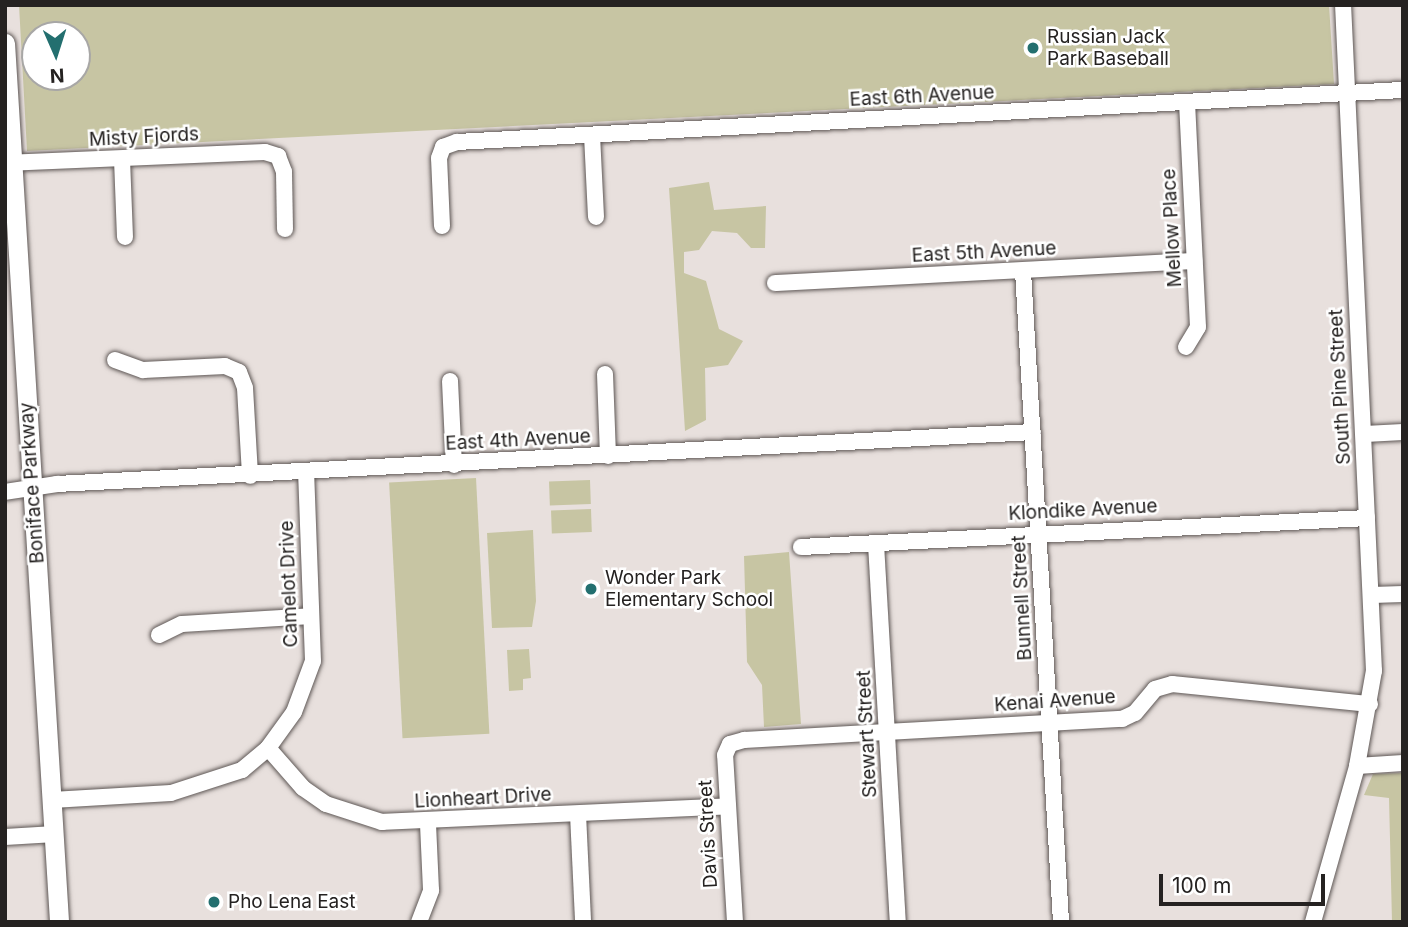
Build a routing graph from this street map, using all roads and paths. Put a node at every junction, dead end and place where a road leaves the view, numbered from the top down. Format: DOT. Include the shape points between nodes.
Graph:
graph roads {
  1 [pos="1343,5"];
  2 [pos="5,43"];
  3 [pos="1403,90"];
  4 [pos="1347,93"];
  5 [pos="1186,103"];
  6 [pos="592,135"];
  7 [pos="121,159"];
  8 [pos="9,163"];
  9 [pos="596,217"];
  10 [pos="442,226"];
  11 [pos="285,229"];
  12 [pos="125,237"];
  13 [pos="1195,261"];
  14 [pos="1023,271"];
  15 [pos="775,283"];
  16 [pos="1186,347"];
  17 [pos="115,359"];
  18 [pos="605,374"];
  19 [pos="450,381"];
  20 [pos="1033,432"];
  21 [pos="1403,432"];
  22 [pos="1365,434"];
  23 [pos="608,456"];
  24 [pos="454,465"];
  25 [pos="306,473"];
  26 [pos="250,476"];
  27 [pos="33,487"];
  28 [pos="5,492"];
  29 [pos="1367,518"];
  30 [pos="1040,532"];
  31 [pos="876,544"];
  32 [pos="801,547"];
  33 [pos="1403,594"];
  34 [pos="1372,595"];
  35 [pos="312,616"];
  36 [pos="159,635"];
  37 [pos="1370,704"];
  38 [pos="1050,723"];
  39 [pos="888,733"];
  40 [pos="730,744"];
  41 [pos="268,748"];
  42 [pos="1403,763"];
  43 [pos="1357,766"];
  44 [pos="52,800"];
  45 [pos="728,806"];
  46 [pos="578,814"];
  47 [pos="428,823"];
  48 [pos="55,834"];
  49 [pos="5,836"];
  50 [pos="59,922"];
  51 [pos="419,922"];
  52 [pos="583,922"];
  53 [pos="735,922"];
  54 [pos="898,922"];
  55 [pos="1061,922"];
  56 [pos="1313,922"];
  1 -- 4 [label="street, South Pine Street"];
  2 -- 8 [label="main road, Boniface Parkway"];
  3 -- 4 [label="street, East 6th Avenue"];
  4 -- 5 [label="street, East 6th Avenue"];
  4 -- 22 [label="street, South Pine Street"];
  5 -- 6 [label="street, East 6th Avenue"];
  5 -- 13 [label="street, Mellow Place"];
  6 -- 9 [label="street"];
  6 -- 10 [label="street, East 6th Avenue" via="443,146 439,159"];
  7 -- 8 [label="street, Misty Fjords"];
  7 -- 11 [label="street, Misty Fjords" via="265,152 278,156 284,172"];
  7 -- 12 [label="street"];
  8 -- 27 [label="main road, Boniface Parkway"];
  13 -- 14 [label="street, East 5th Avenue"];
  13 -- 16 [label="street, Mellow Place" via="1198,327"];
  14 -- 15 [label="street, East 5th Avenue"];
  14 -- 20 [label="street, Bunnell Street"];
  17 -- 26 [label="street" via="143,370 225,366 239,372 245,388"];
  18 -- 23 [label="street"];
  19 -- 24 [label="street"];
  20 -- 23 [label="street, East 4th Avenue"];
  20 -- 30 [label="street, Bunnell Street"];
  21 -- 22 [label="street"];
  22 -- 29 [label="street, South Pine Street"];
  23 -- 24 [label="street, East 4th Avenue"];
  24 -- 25 [label="street, East 4th Avenue"];
  25 -- 26 [label="street, East 4th Avenue"];
  25 -- 35 [label="street, Camelot Drive"];
  26 -- 27 [label="street, East 4th Avenue"];
  27 -- 28 [label="street, East 4th Avenue"];
  27 -- 44 [label="main road, Boniface Parkway"];
  29 -- 30 [label="street, Klondike Avenue"];
  29 -- 34 [label="street, South Pine Street"];
  30 -- 31 [label="street, Klondike Avenue"];
  30 -- 38 [label="street, Bunnell Street"];
  31 -- 32 [label="street, Klondike Avenue"];
  31 -- 39 [label="street, Stewart Street"];
  33 -- 34 [label="street"];
  34 -- 37 [label="street, South Pine Street"];
  35 -- 36 [label="street" via="182,624"];
  35 -- 41 [label="street, Camelot Drive" via="313,661 294,712"];
  37 -- 38 [label="street, Kenai Avenue" via="1172,684 1155,689 1135,713 1122,719"];
  37 -- 43 [label="street, South Pine Street"];
  38 -- 39 [label="street, Kenai Avenue"];
  38 -- 55 [label="street, Bunnell Street"];
  39 -- 40 [label="street, Kenai Avenue"];
  39 -- 54 [label="street, Stewart Street"];
  40 -- 45 [label="street, Davis Street" via="724,755"];
  41 -- 44 [label="street, Camelot Drive" via="242,770 171,793"];
  41 -- 47 [label="street, Lionheart Drive" via="303,788 326,804 382,822"];
  42 -- 43 [label="street"];
  43 -- 56 [label="street, South Pine Street"];
  44 -- 48 [label="main road, Boniface Parkway"];
  45 -- 46 [label="street, Lionheart Drive"];
  45 -- 53 [label="street, Davis Street"];
  46 -- 47 [label="street, Lionheart Drive"];
  46 -- 52 [label="street"];
  47 -- 51 [label="street" via="431,890"];
  48 -- 49 [label="street"];
  48 -- 50 [label="main road, Boniface Parkway"];
}
